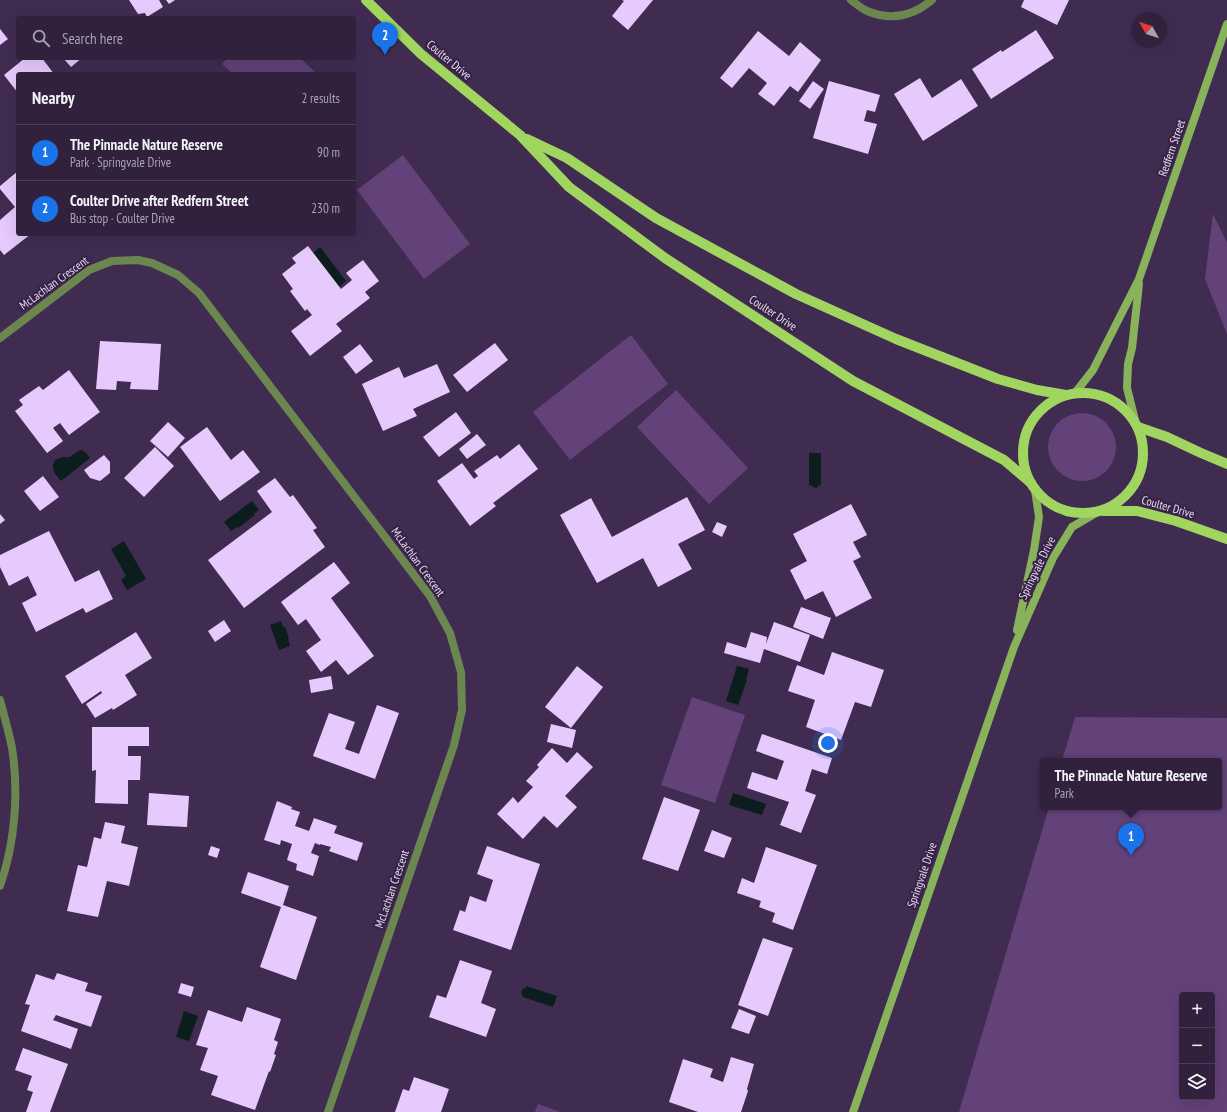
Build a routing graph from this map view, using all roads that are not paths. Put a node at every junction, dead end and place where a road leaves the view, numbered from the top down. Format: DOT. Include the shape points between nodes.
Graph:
graph roads {
  1 [pos="366,0"];
  2 [pos="852,0"];
  3 [pos="932,0"];
  4 [pos="1227,24"];
  5 [pos="520,135"];
  6 [pos="1139,279"];
  7 [pos="0,338"];
  8 [pos="1070,394"];
  9 [pos="1136,423"];
  10 [pos="1227,464"];
  11 [pos="1033,487"];
  12 [pos="1099,512"];
  13 [pos="1227,539"];
  14 [pos="1014,647"];
  15 [pos="0,700"];
  16 [pos="0,886"];
  17 [pos="328,1112"];
  18 [pos="853,1112"];
  1 -- 5 [label="main road, Coulter Drive" via="421,54"];
  2 -- 3 [label="street" via="866,11 885,16 904,16"];
  4 -- 6 [label="main road, Redfern Street"];
  5 -- 8 [label="main road, Coulter Drive" via="567,158 656,218 796,294 896,339 998,379 1037,390"];
  5 -- 11 [label="main road, Coulter Drive" via="569,187 665,258 853,381 1004,460"];
  6 -- 8 [label="main road, Redfern Street" via="1093,370"];
  6 -- 9 [label="main road, Redfern Street" via="1127,388"];
  7 -- 17 [label="street, McLachlan Crescent" via="89,270 112,261 138,260 152,263 178,275 199,294 430,596 450,633 461,672 462,710 454,745"];
  8 -- 9 [label="main road" via="1092,393 1108,398 1123,407"];
  8 -- 11 [label="main road" via="1046,405 1032,421 1024,441 1023,463"];
  9 -- 10 [label="main road"];
  9 -- 12 [label="main road" via="1144,447 1140,474 1134,487 1120,502"];
  11 -- 12 [label="main road" via="1047,502 1062,510 1079,514"];
  11 -- 14 [label="main road, Springvale Drive" via="1039,517"];
  12 -- 13 [label="main road, Coulter Drive" via="1137,511"];
  12 -- 14 [label="main road, Springvale Drive" via="1072,527 1053,558"];
  14 -- 18 [label="main road, Springvale Drive"];
  15 -- 16 [label="street" via="12,748 16,799 14,824"];
}
